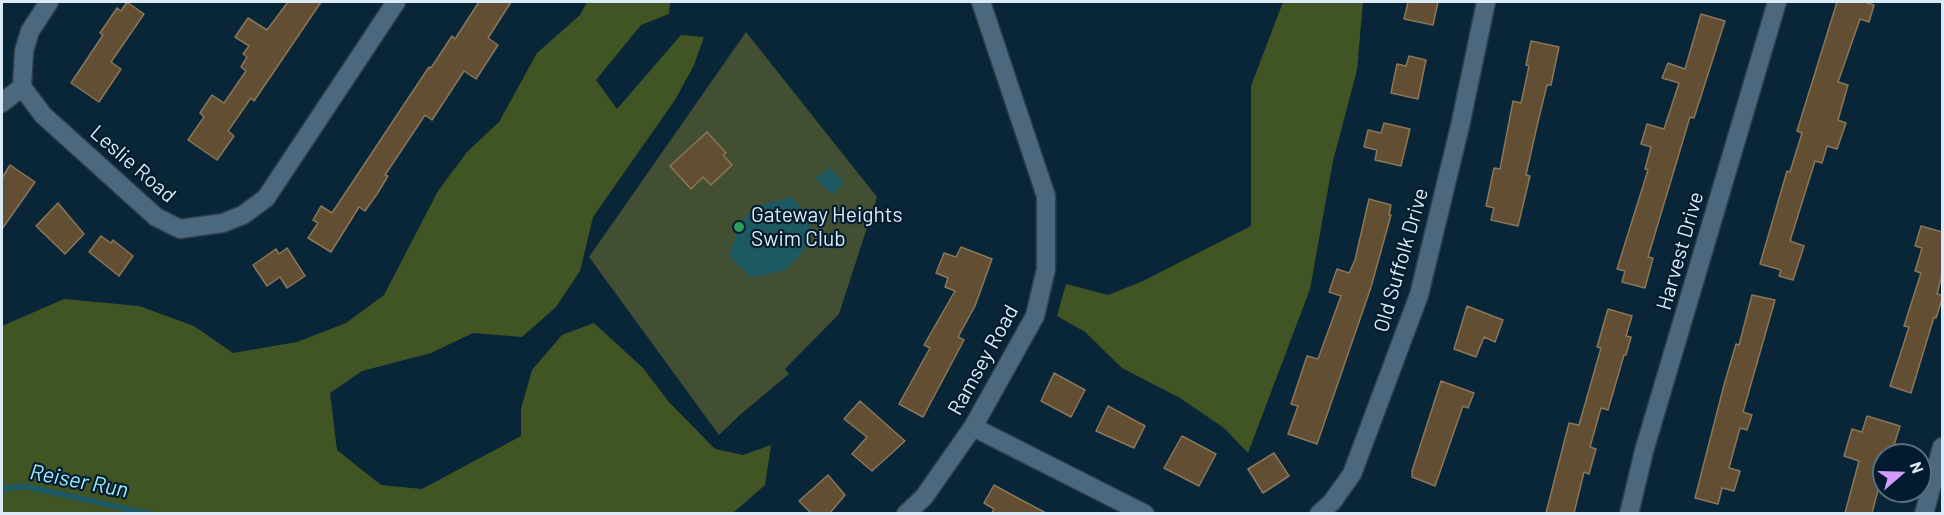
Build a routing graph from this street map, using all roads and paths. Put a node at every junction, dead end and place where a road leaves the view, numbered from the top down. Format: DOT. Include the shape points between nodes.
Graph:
graph roads {
  1 [pos="49,2"];
  2 [pos="396,2"];
  3 [pos="981,2"];
  4 [pos="1486,2"];
  5 [pos="1777,2"];
  6 [pos="22,87"];
  7 [pos="2,103"];
  8 [pos="973,427"];
  9 [pos="1942,447"];
  10 [pos="906,513"];
  11 [pos="1145,513"];
  12 [pos="1319,513"];
  13 [pos="1629,513"];
  14 [pos="1924,513"];
  1 -- 6 [label="street" via="30,31 24,51"];
  2 -- 6 [label="street, Leslie Road" via="266,198 243,215 223,223 180,229 156,218 43,115"];
  3 -- 8 [label="street, Ramsey Road" via="1046,196 1048,243 1035,316"];
  4 -- 12 [label="street, Old Suffolk Drive" via="1419,296 1352,474"];
  5 -- 13 [label="street, Harvest Drive"];
  6 -- 7 [label="street"];
  8 -- 10 [label="street, Ramsey Road" via="924,496"];
  8 -- 11 [label="street"];
  9 -- 14 [label="street"];
}
